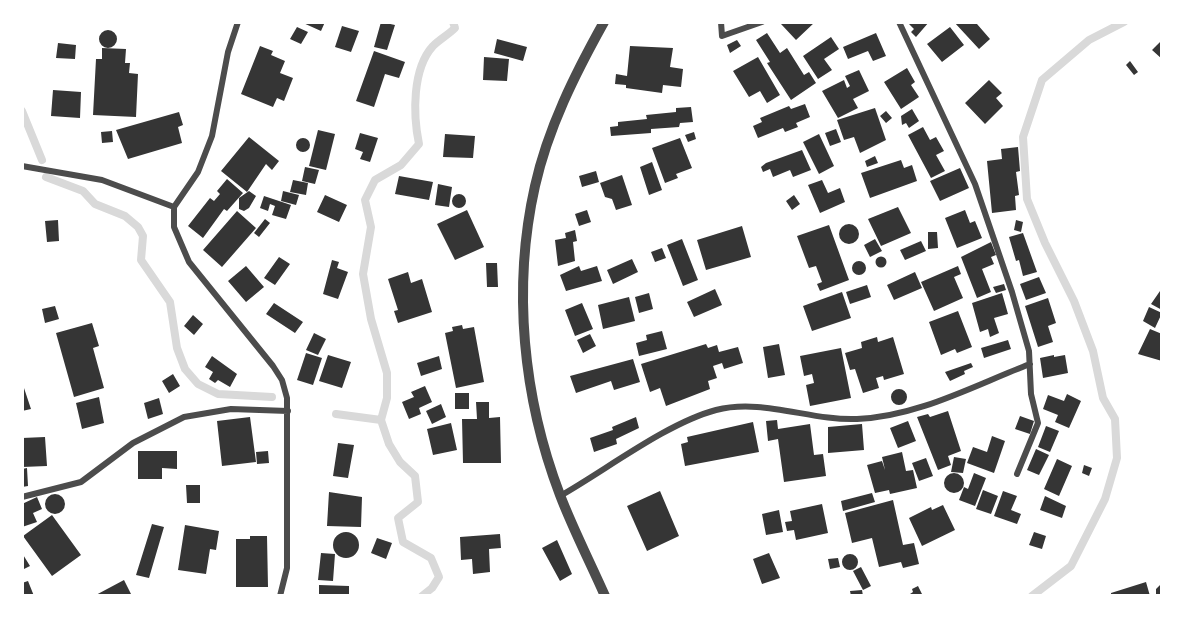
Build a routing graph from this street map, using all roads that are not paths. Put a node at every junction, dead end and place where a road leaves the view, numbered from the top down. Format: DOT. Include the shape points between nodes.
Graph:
graph roads {
  1 [pos="238,22"];
  2 [pos="604,22"];
  3 [pos="721,22"];
  4 [pos="762,22"];
  5 [pos="899,22"];
  6 [pos="22,166"];
  7 [pos="174,207"];
  8 [pos="1030,364"];
  9 [pos="288,411"];
  10 [pos="1017,474"];
  11 [pos="561,496"];
  12 [pos="22,497"];
  13 [pos="280,596"];
  14 [pos="605,596"];
  1 -- 7 [label="street" via="228,52 213,136 198,172"];
  2 -- 11 [label="street" via="554,124 535,185 522,264 524,340 538,420"];
  3 -- 4 [label="street" via="722,36"];
  5 -- 8 [label="street" via="975,184 1012,292"];
  6 -- 7 [label="street" via="102,180"];
  7 -- 9 [label="street" via="174,227 189,262 273,366 282,380"];
  8 -- 10 [label="street" via="1030,394 1038,423"];
  8 -- 11 [label="street" via="886,417 826,418 765,408 716,410 667,433"];
  9 -- 12 [label="street" via="231,409 184,417 133,443 81,482"];
  9 -- 13 [label="street" via="287,568"];
  11 -- 14 [label="street"];
}
